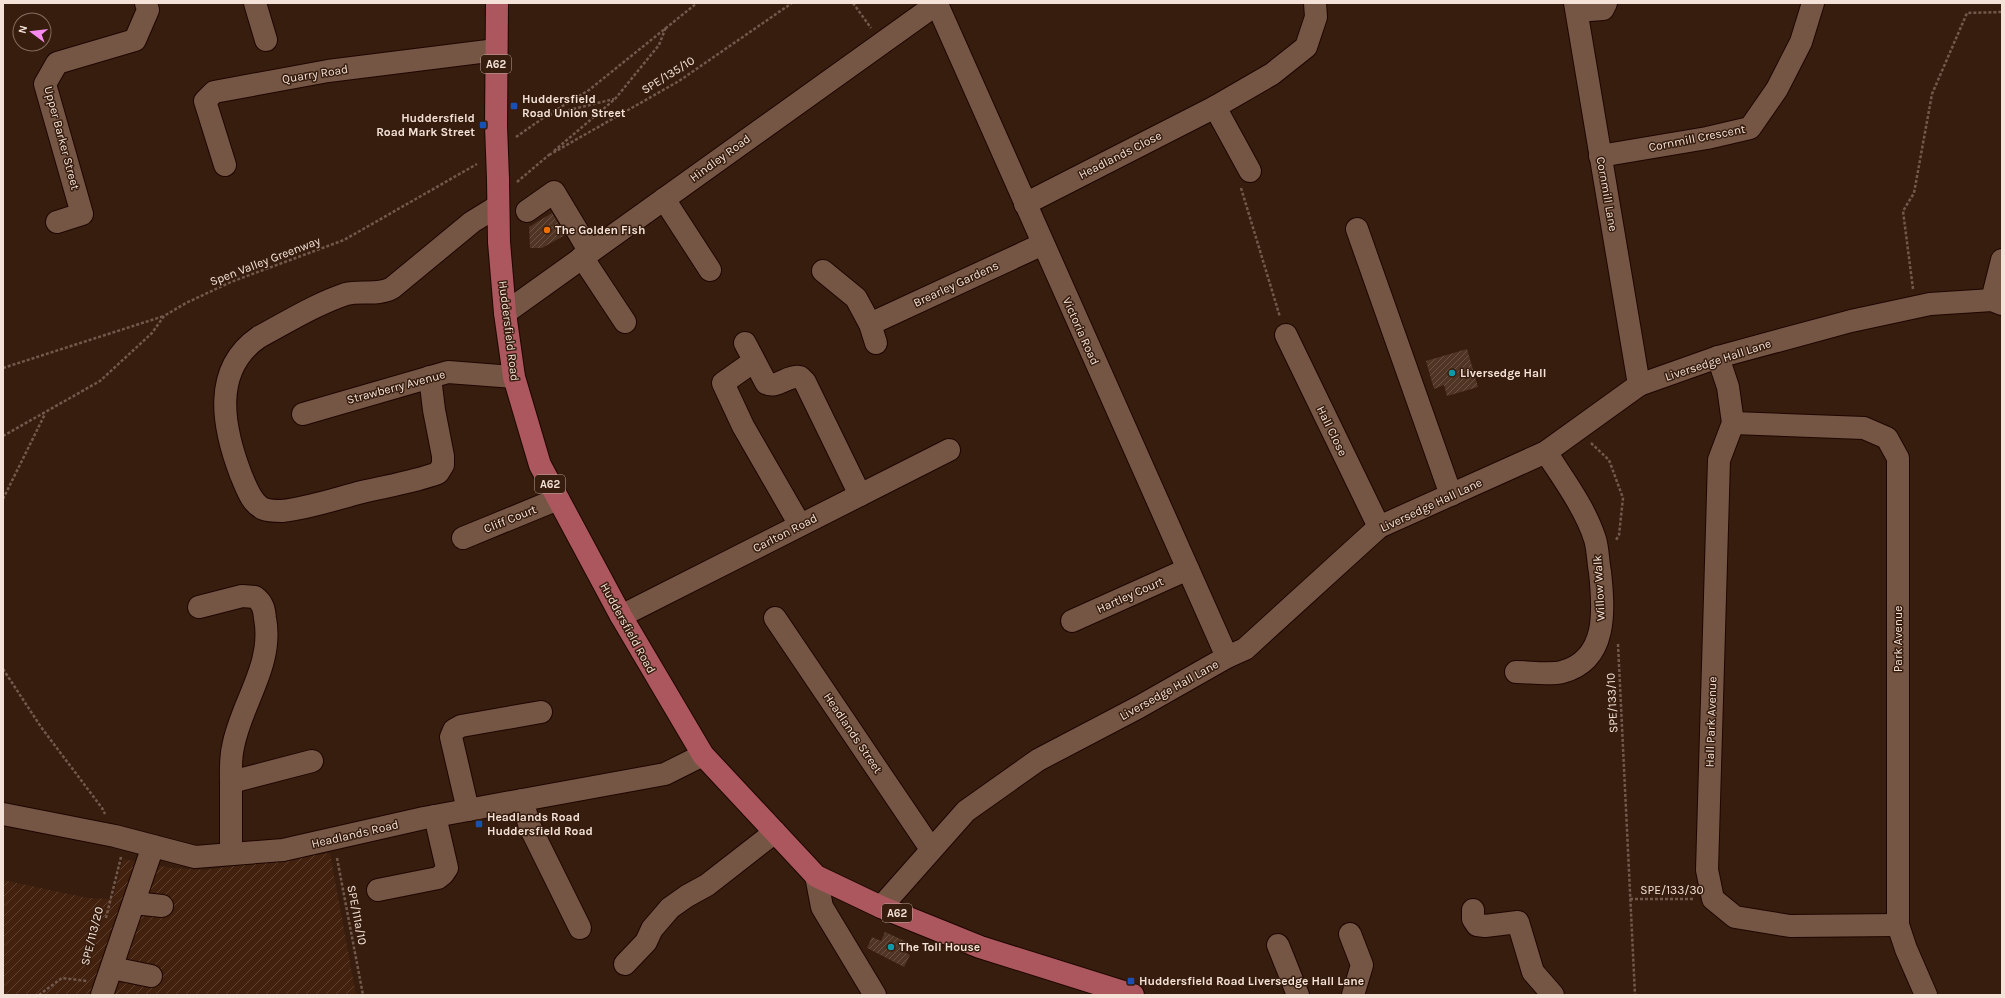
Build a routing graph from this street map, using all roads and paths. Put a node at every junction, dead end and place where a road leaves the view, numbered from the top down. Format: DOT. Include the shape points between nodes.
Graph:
graph roads {
  1 [pos="146,3"];
  2 [pos="255,3"];
  3 [pos="497,3"];
  4 [pos="697,3"];
  5 [pos="792,3"];
  6 [pos="854,3"];
  7 [pos="937,3"];
  8 [pos="1315,3"];
  9 [pos="1606,3"];
  10 [pos="1813,3"];
  11 [pos="1576,7"];
  12 [pos="2002,12"];
  13 [pos="666,26"];
  14 [pos="266,40"];
  15 [pos="881,43"];
  16 [pos="496,50"];
  17 [pos="615,99"];
  18 [pos="1215,107"];
  19 [pos="546,116"];
  20 [pos="510,142"];
  21 [pos="549,155"];
  22 [pos="1600,156"];
  23 [pos="480,162"];
  24 [pos="225,165"];
  25 [pos="1250,171"];
  26 [pos="498,195"];
  27 [pos="664,199"];
  28 [pos="1025,204"];
  29 [pos="527,211"];
  30 [pos="57,222"];
  31 [pos="1357,229"];
  32 [pos="1043,244"];
  33 [pos="586,255"];
  34 [pos="2002,260"];
  35 [pos="710,270"];
  36 [pos="822,271"];
  37 [pos="1997,302"];
  38 [pos="1915,307"];
  39 [pos="504,313"];
  40 [pos="164,316"];
  41 [pos="625,322"];
  42 [pos="1286,335"];
  43 [pos="745,343"];
  44 [pos="1718,357"];
  45 [pos="750,364"];
  46 [pos="3,368"];
  47 [pos="430,377"];
  48 [pos="514,377"];
  49 [pos="1639,385"];
  50 [pos="45,414"];
  51 [pos="303,414"];
  52 [pos="1733,423"];
  53 [pos="1577,430"];
  54 [pos="3,436"];
  55 [pos="949,450"];
  56 [pos="1546,452"];
  57 [pos="860,495"];
  58 [pos="1451,495"];
  59 [pos="3,499"];
  60 [pos="558,499"];
  61 [pos="800,525"];
  62 [pos="1378,527"];
  63 [pos="463,538"];
  64 [pos="1613,546"];
  65 [pos="1188,569"];
  66 [pos="199,607"];
  67 [pos="621,616"];
  68 [pos="775,618"];
  69 [pos="1072,621"];
  70 [pos="1617,640"];
  71 [pos="1227,657"];
  72 [pos="3,669"];
  73 [pos="1516,672"];
  74 [pos="541,712"];
  75 [pos="703,756"];
  76 [pos="312,761"];
  77 [pos="231,782"];
  78 [pos="522,800"];
  79 [pos="468,810"];
  80 [pos="3,814"];
  81 [pos="435,816"];
  82 [pos="775,832"];
  83 [pos="120,838"];
  84 [pos="333,838"];
  85 [pos="153,846"];
  86 [pos="931,849"];
  87 [pos="231,854"];
  88 [pos="816,876"];
  89 [pos="378,890"];
  90 [pos="1630,899"];
  91 [pos="1714,899"];
  92 [pos="134,903"];
  93 [pos="162,906"];
  94 [pos="881,907"];
  95 [pos="1473,910"];
  96 [pos="105,921"];
  97 [pos="1898,925"];
  98 [pos="580,928"];
  99 [pos="1350,934"];
  100 [pos="1278,945"];
  101 [pos="625,964"];
  102 [pos="112,968"];
  103 [pos="151,976"];
  104 [pos="96,988"];
  105 [pos="39,995"];
  106 [pos="363,995"];
  107 [pos="875,995"];
  108 [pos="1134,995"];
  109 [pos="1298,995"];
  110 [pos="1353,995"];
  111 [pos="1552,995"];
  112 [pos="1634,995"];
  113 [pos="1926,995"];
  1 -- 30 [label="street, Upper Barker Street" via="148,10 135,40 57,63 46,84 82,214"];
  2 -- 14 [label="street"];
  3 -- 16 [label="main road, Huddersfield Road / A62"];
  4 -- 13 [label="path"];
  5 -- 21 [label="path, SPE/135/10" via="679,81"];
  6 -- 15 [label="path"];
  7 -- 15 [label="street, Hindley Road"];
  7 -- 28 [label="street, Victoria Road"];
  8 -- 18 [label="street, Headlands Close" via="1316,17 1306,47 1272,74"];
  9 -- 11 [label="street" via="1603,9"];
  10 -- 22 [label="street, Cornmill Crescent" via="1801,42 1778,89 1750,128"];
  11 -- 22 [label="street, Cornmill Lane"];
  12 -- 38 [label="path" via="1967,13 1932,94 1914,193 1903,210"];
  13 -- 17 [label="path" via="659,45"];
  13 -- 19 [label="path" via="589,90"];
  15 -- 27 [label="street, Hindley Road"];
  16 -- 24 [label="street, Quarry Road" via="328,71 214,92 204,101"];
  16 -- 26 [label="main road, Huddersfield Road / A62, bridge"];
  17 -- 19 [label="path"];
  17 -- 21 [label="path"];
  18 -- 25 [label="street"];
  18 -- 28 [label="street, Headlands Close"];
  19 -- 20 [label="path"];
  21 -- 26 [label="path"];
  22 -- 49 [label="street, Cornmill Lane"];
  23 -- 40 [label="path, Spen Valley Greenway" via="344,240 231,282"];
  25 -- 42 [label="path"];
  26 -- 39 [label="main road, Huddersfield Road / A62"];
  26 -- 47 [label="street" via="472,222 387,291 353,292 326,303 251,342 234,362 226,387 225,416 230,440 248,492 263,509 271,511 305,507 438,472 443,465 443,456"];
  27 -- 33 [label="street, Hindley Road"];
  27 -- 35 [label="street"];
  28 -- 32 [label="street, Victoria Road"];
  29 -- 33 [label="street" via="554,192"];
  31 -- 58 [label="street"];
  32 -- 36 [label="street, Brearley Gardens" via="873,333 856,298"];
  32 -- 65 [label="street, Victoria Road"];
  33 -- 39 [label="street, Hindley Road"];
  33 -- 41 [label="street"];
  34 -- 37 [label="street"];
  37 -- 38 [label="street, Liversedge Hall Lane" via="1930,304"];
  38 -- 44 [label="street, Liversedge Hall Lane" via="1851,321"];
  39 -- 48 [label="main road, Huddersfield Road / A62"];
  40 -- 46 [label="path"];
  40 -- 50 [label="path, Spen Valley Greenway" via="152,333 100,381"];
  42 -- 62 [label="street, Hall Close"];
  43 -- 57 [label="street" via="766,383 776,385 793,376 800,377 805,382"];
  44 -- 49 [label="street, Liversedge Hall Lane"];
  44 -- 52 [label="street, Hall Park Avenue" via="1728,387"];
  45 -- 61 [label="street" via="723,383 743,426"];
  47 -- 48 [label="street, Strawberry Avenue" via="448,372"];
  47 -- 51 [label="street, Strawberry Avenue"];
  48 -- 60 [label="main road, Huddersfield Road / A62" via="540,465"];
  49 -- 53 [label="street, Liversedge Hall Lane"];
  50 -- 54 [label="path, Spen Valley Greenway"];
  50 -- 59 [label="path"];
  52 -- 91 [label="street, Hall Park Avenue" via="1719,460 1707,870"];
  52 -- 97 [label="street, Park Avenue" via="1864,428 1887,438 1898,458"];
  53 -- 56 [label="street, Liversedge Hall Lane"];
  53 -- 64 [label="path" via="1610,460 1623,498 1619,535"];
  55 -- 57 [label="street, Carlton Road"];
  56 -- 58 [label="street, Liversedge Hall Lane"];
  56 -- 73 [label="street, Willow Walk" via="1576,497 1595,540 1603,619 1596,646 1581,663 1561,672"];
  57 -- 61 [label="street, Carlton Road"];
  58 -- 62 [label="street, Liversedge Hall Lane"];
  60 -- 63 [label="street, Cliff Court"];
  60 -- 67 [label="main road, Huddersfield Road / A62"];
  61 -- 67 [label="street, Carlton Road"];
  62 -- 71 [label="street, Liversedge Hall Lane" via="1245,649"];
  65 -- 69 [label="street, Hartley Court"];
  65 -- 71 [label="street, Victoria Road"];
  66 -- 77 [label="street" via="242,596 255,597 263,606 267,638 264,656 233,747"];
  67 -- 75 [label="main road, Huddersfield Road / A62"];
  68 -- 86 [label="street, Headlands Street"];
  70 -- 90 [label="path, SPE/133/10"];
  71 -- 86 [label="street, Liversedge Hall Lane" via="1038,760 966,811"];
  72 -- 83 [label="path" via="41,727 102,808"];
  74 -- 79 [label="street" via="461,726 454,730 451,737"];
  75 -- 78 [label="street, Headlands Road" via="665,774"];
  75 -- 82 [label="main road, Huddersfield Road / A62"];
  76 -- 77 [label="street"];
  77 -- 87 [label="street"];
  78 -- 79 [label="street, Headlands Road"];
  78 -- 98 [label="street" via="533,833"];
  79 -- 81 [label="street, Headlands Road"];
  80 -- 83 [label="street, Headlands Road"];
  81 -- 84 [label="street, Headlands Road"];
  81 -- 89 [label="street" via="447,868 443,874 438,878"];
  82 -- 88 [label="main road, Huddersfield Road / A62"];
  82 -- 101 [label="street" via="707,885 670,908 652,929 646,942"];
  83 -- 85 [label="street, Headlands Road"];
  83 -- 96 [label="path, SPE/113/20"];
  84 -- 87 [label="street, Headlands Road" via="283,850"];
  84 -- 106 [label="path, SPE/111a/10"];
  85 -- 87 [label="street, Headlands Road" via="195,856"];
  85 -- 92 [label="street"];
  86 -- 94 [label="street, Liversedge Hall Lane"];
  88 -- 94 [label="main road, Huddersfield Road / A62"];
  88 -- 107 [label="street" via="822,907"];
  90 -- 91 [label="path, SPE/133/30"];
  90 -- 112 [label="path, SPE/133/10"];
  91 -- 97 [label="street" via="1735,917 1790,926"];
  92 -- 93 [label="street"];
  92 -- 102 [label="street"];
  94 -- 108 [label="main road, Huddersfield Road / A62" via="980,947"];
  95 -- 111 [label="street" via="1473,919 1477,925 1518,922 1533,972"];
  97 -- 113 [label="street, Park Avenue"];
  99 -- 110 [label="street" via="1362,965"];
  100 -- 109 [label="street"];
  102 -- 103 [label="street"];
  102 -- 104 [label="street"];
  104 -- 105 [label="path, SPE/113/20" via="62,978"];
}
